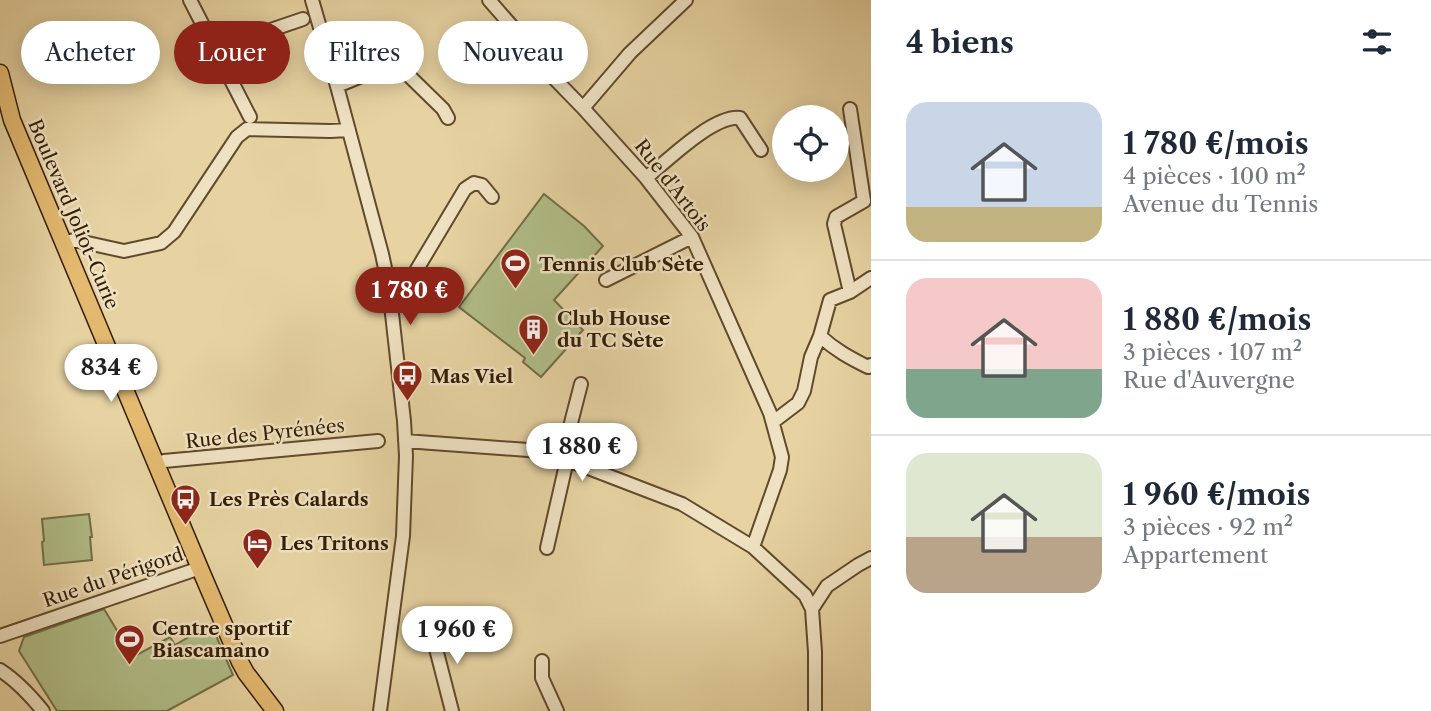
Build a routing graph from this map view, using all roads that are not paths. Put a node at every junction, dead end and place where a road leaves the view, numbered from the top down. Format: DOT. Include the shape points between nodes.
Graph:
graph roads {
  1 [pos="190,0"];
  2 [pos="312,0"];
  3 [pos="489,0"];
  4 [pos="686,0"];
  5 [pos="303,19"];
  6 [pos="201,21"];
  7 [pos="290,23"];
  8 [pos="0,73"];
  9 [pos="233,84"];
  10 [pos="337,86"];
  11 [pos="583,108"];
  12 [pos="850,109"];
  13 [pos="250,117"];
  14 [pos="448,118"];
  15 [pos="349,130"];
  16 [pos="761,150"];
  17 [pos="646,178"];
  18 [pos="492,197"];
  19 [pos="692,237"];
  20 [pos="63,243"];
  21 [pos="871,278"];
  22 [pos="606,279"];
  23 [pos="850,292"];
  24 [pos="392,311"];
  25 [pos="820,336"];
  26 [pos="871,365"];
  27 [pos="581,384"];
  28 [pos="773,422"];
  29 [pos="378,441"];
  30 [pos="405,441"];
  31 [pos="565,459"];
  32 [pos="156,464"];
  33 [pos="753,547"];
  34 [pos="547,548"];
  35 [pos="871,558"];
  36 [pos="200,568"];
  37 [pos="812,609"];
  38 [pos="431,629"];
  39 [pos="0,636"];
  40 [pos="542,661"];
  41 [pos="0,670"];
  42 [pos="43,711"];
  43 [pos="275,711"];
  44 [pos="380,711"];
  45 [pos="452,711"];
  46 [pos="557,711"];
  47 [pos="815,711"];
  1 -- 6 [label="street"];
  2 -- 10 [label="street"];
  3 -- 11 [label="street, Rue d'Artois"];
  4 -- 11 [label="street" via="630,53"];
  5 -- 7 [label="street"];
  8 -- 20 [label="main road, Boulevard Joliot-Curie" via="12,120"];
  9 -- 13 [label="street"];
  10 -- 14 [label="street" via="393,66 402,69"];
  10 -- 15 [label="street"];
  11 -- 17 [label="street, Rue d'Artois"];
  12 -- 23 [label="street" via="864,201 836,217 834,224"];
  15 -- 20 [label="street" via="247,129 237,137 174,232 161,243 124,251 74,240"];
  15 -- 24 [label="street"];
  16 -- 17 [label="street" via="740,118 730,117 706,130"];
  17 -- 19 [label="street, Rue d'Artois"];
  18 -- 24 [label="street" via="482,185 474,183 465,189"];
  19 -- 22 [label="street"];
  19 -- 28 [label="street, Rue d'Artois"];
  20 -- 32 [label="main road, Boulevard Joliot-Curie"];
  21 -- 23 [label="street"];
  23 -- 25 [label="street" via="830,300"];
  24 -- 30 [label="street"];
  25 -- 26 [label="street" via="848,357"];
  25 -- 28 [label="street" via="798,402"];
  27 -- 31 [label="street"];
  28 -- 33 [label="street, Rue d'Artois" via="782,457 780,470"];
  29 -- 32 [label="street, Rue des Pyrénées"];
  30 -- 31 [label="street" via="528,450"];
  30 -- 44 [label="street" via="403,536"];
  31 -- 33 [label="street" via="682,504"];
  31 -- 34 [label="street"];
  32 -- 36 [label="main road, Boulevard Joliot-Curie"];
  33 -- 37 [label="street" via="805,596"];
  35 -- 37 [label="street" via="827,586"];
  36 -- 39 [label="street, Rue du Périgord"];
  36 -- 43 [label="main road, Boulevard Joliot-Curie" via="246,673"];
  37 -- 47 [label="street"];
  38 -- 45 [label="street"];
  40 -- 46 [label="street" via="542,678"];
  41 -- 42 [label="street"];
}
